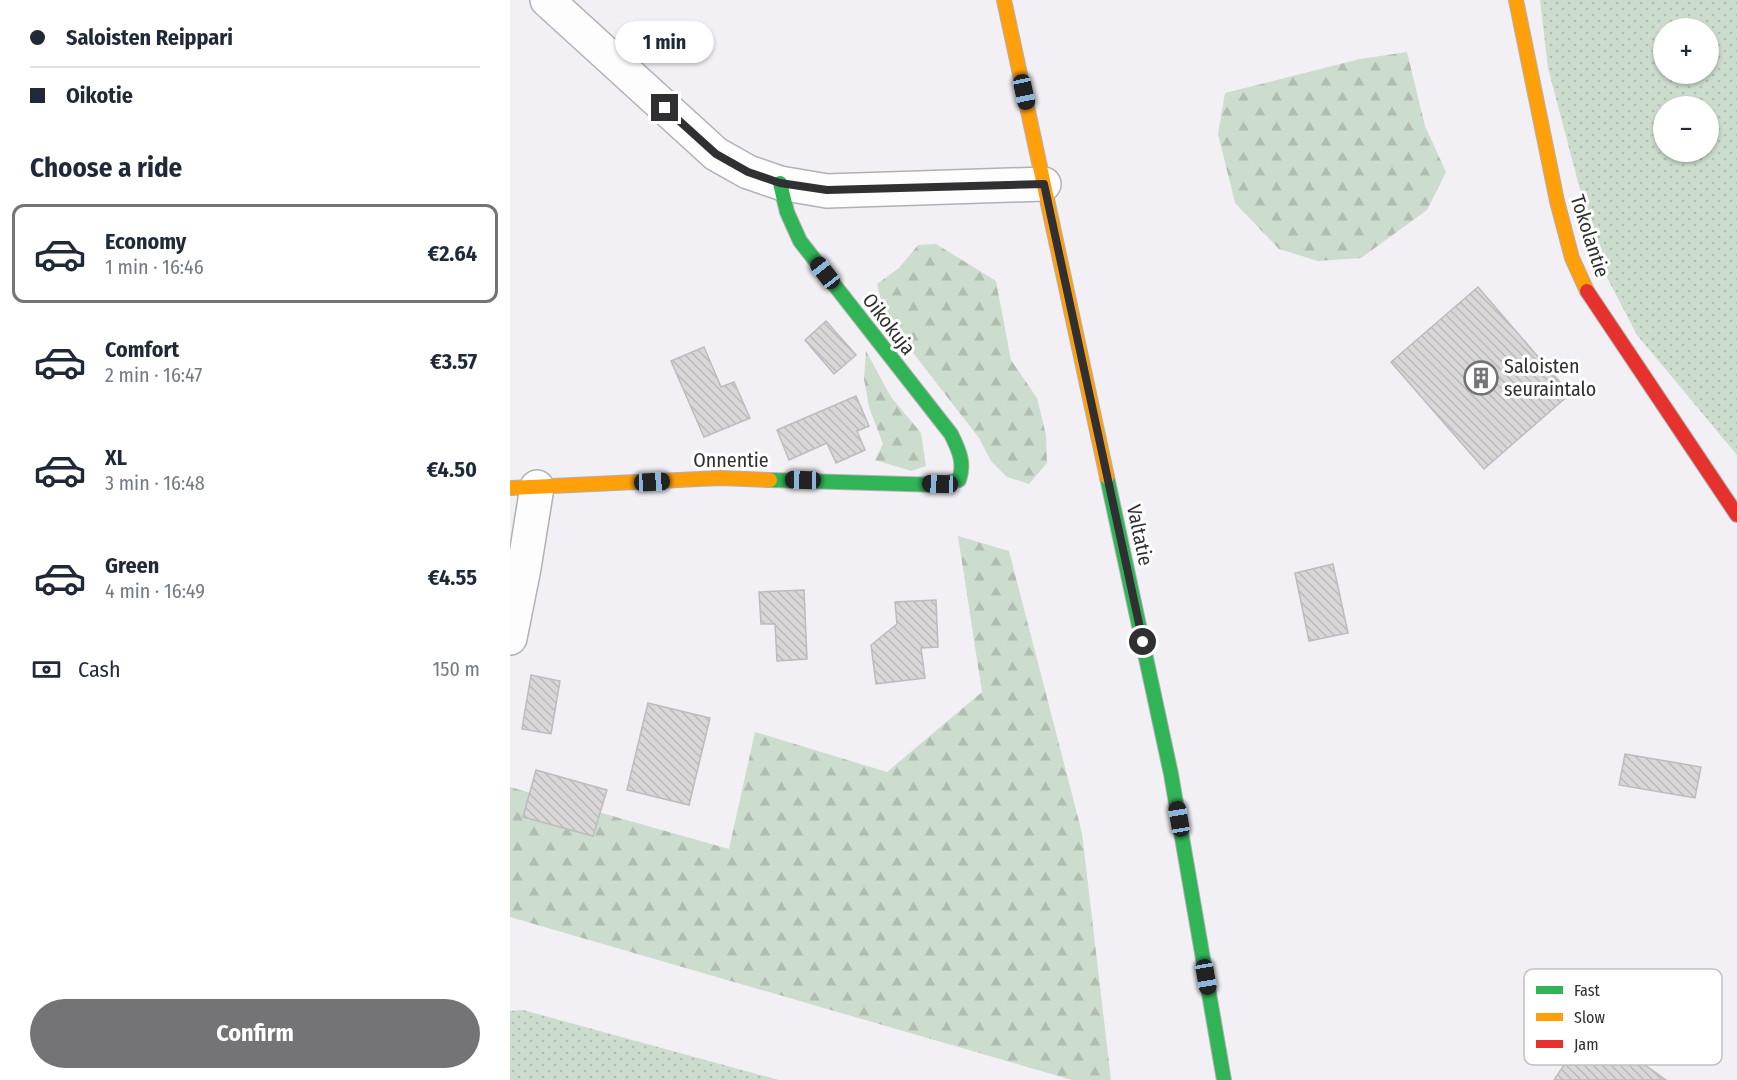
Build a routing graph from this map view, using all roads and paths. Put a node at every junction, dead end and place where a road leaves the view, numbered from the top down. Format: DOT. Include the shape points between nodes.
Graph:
graph roads {
  1 [pos="547,0"];
  2 [pos="1004,0"];
  3 [pos="1516,0"];
  4 [pos="780,183"];
  5 [pos="1044,184"];
  6 [pos="961,453"];
  7 [pos="524,488"];
  8 [pos="1737,515"];
  9 [pos="510,638"];
  10 [pos="1224,1080"];
  1 -- 4 [label="street" via="716,154 748,172"];
  2 -- 5 [label="main road, Valtatie"];
  3 -- 8 [label="main road, Tokolantie" via="1572,258 1587,291"];
  4 -- 5 [label="street" via="827,190"];
  4 -- 6 [label="main road, Oikokuja" via="800,241 951,434"];
  5 -- 10 [label="main road, Valtatie" via="1171,774"];
  6 -- 7 [label="main road, Onnentie" via="964,469 959,480 940,484 720,478"];
  7 -- 9 [label="street" via="524,568"];
}
